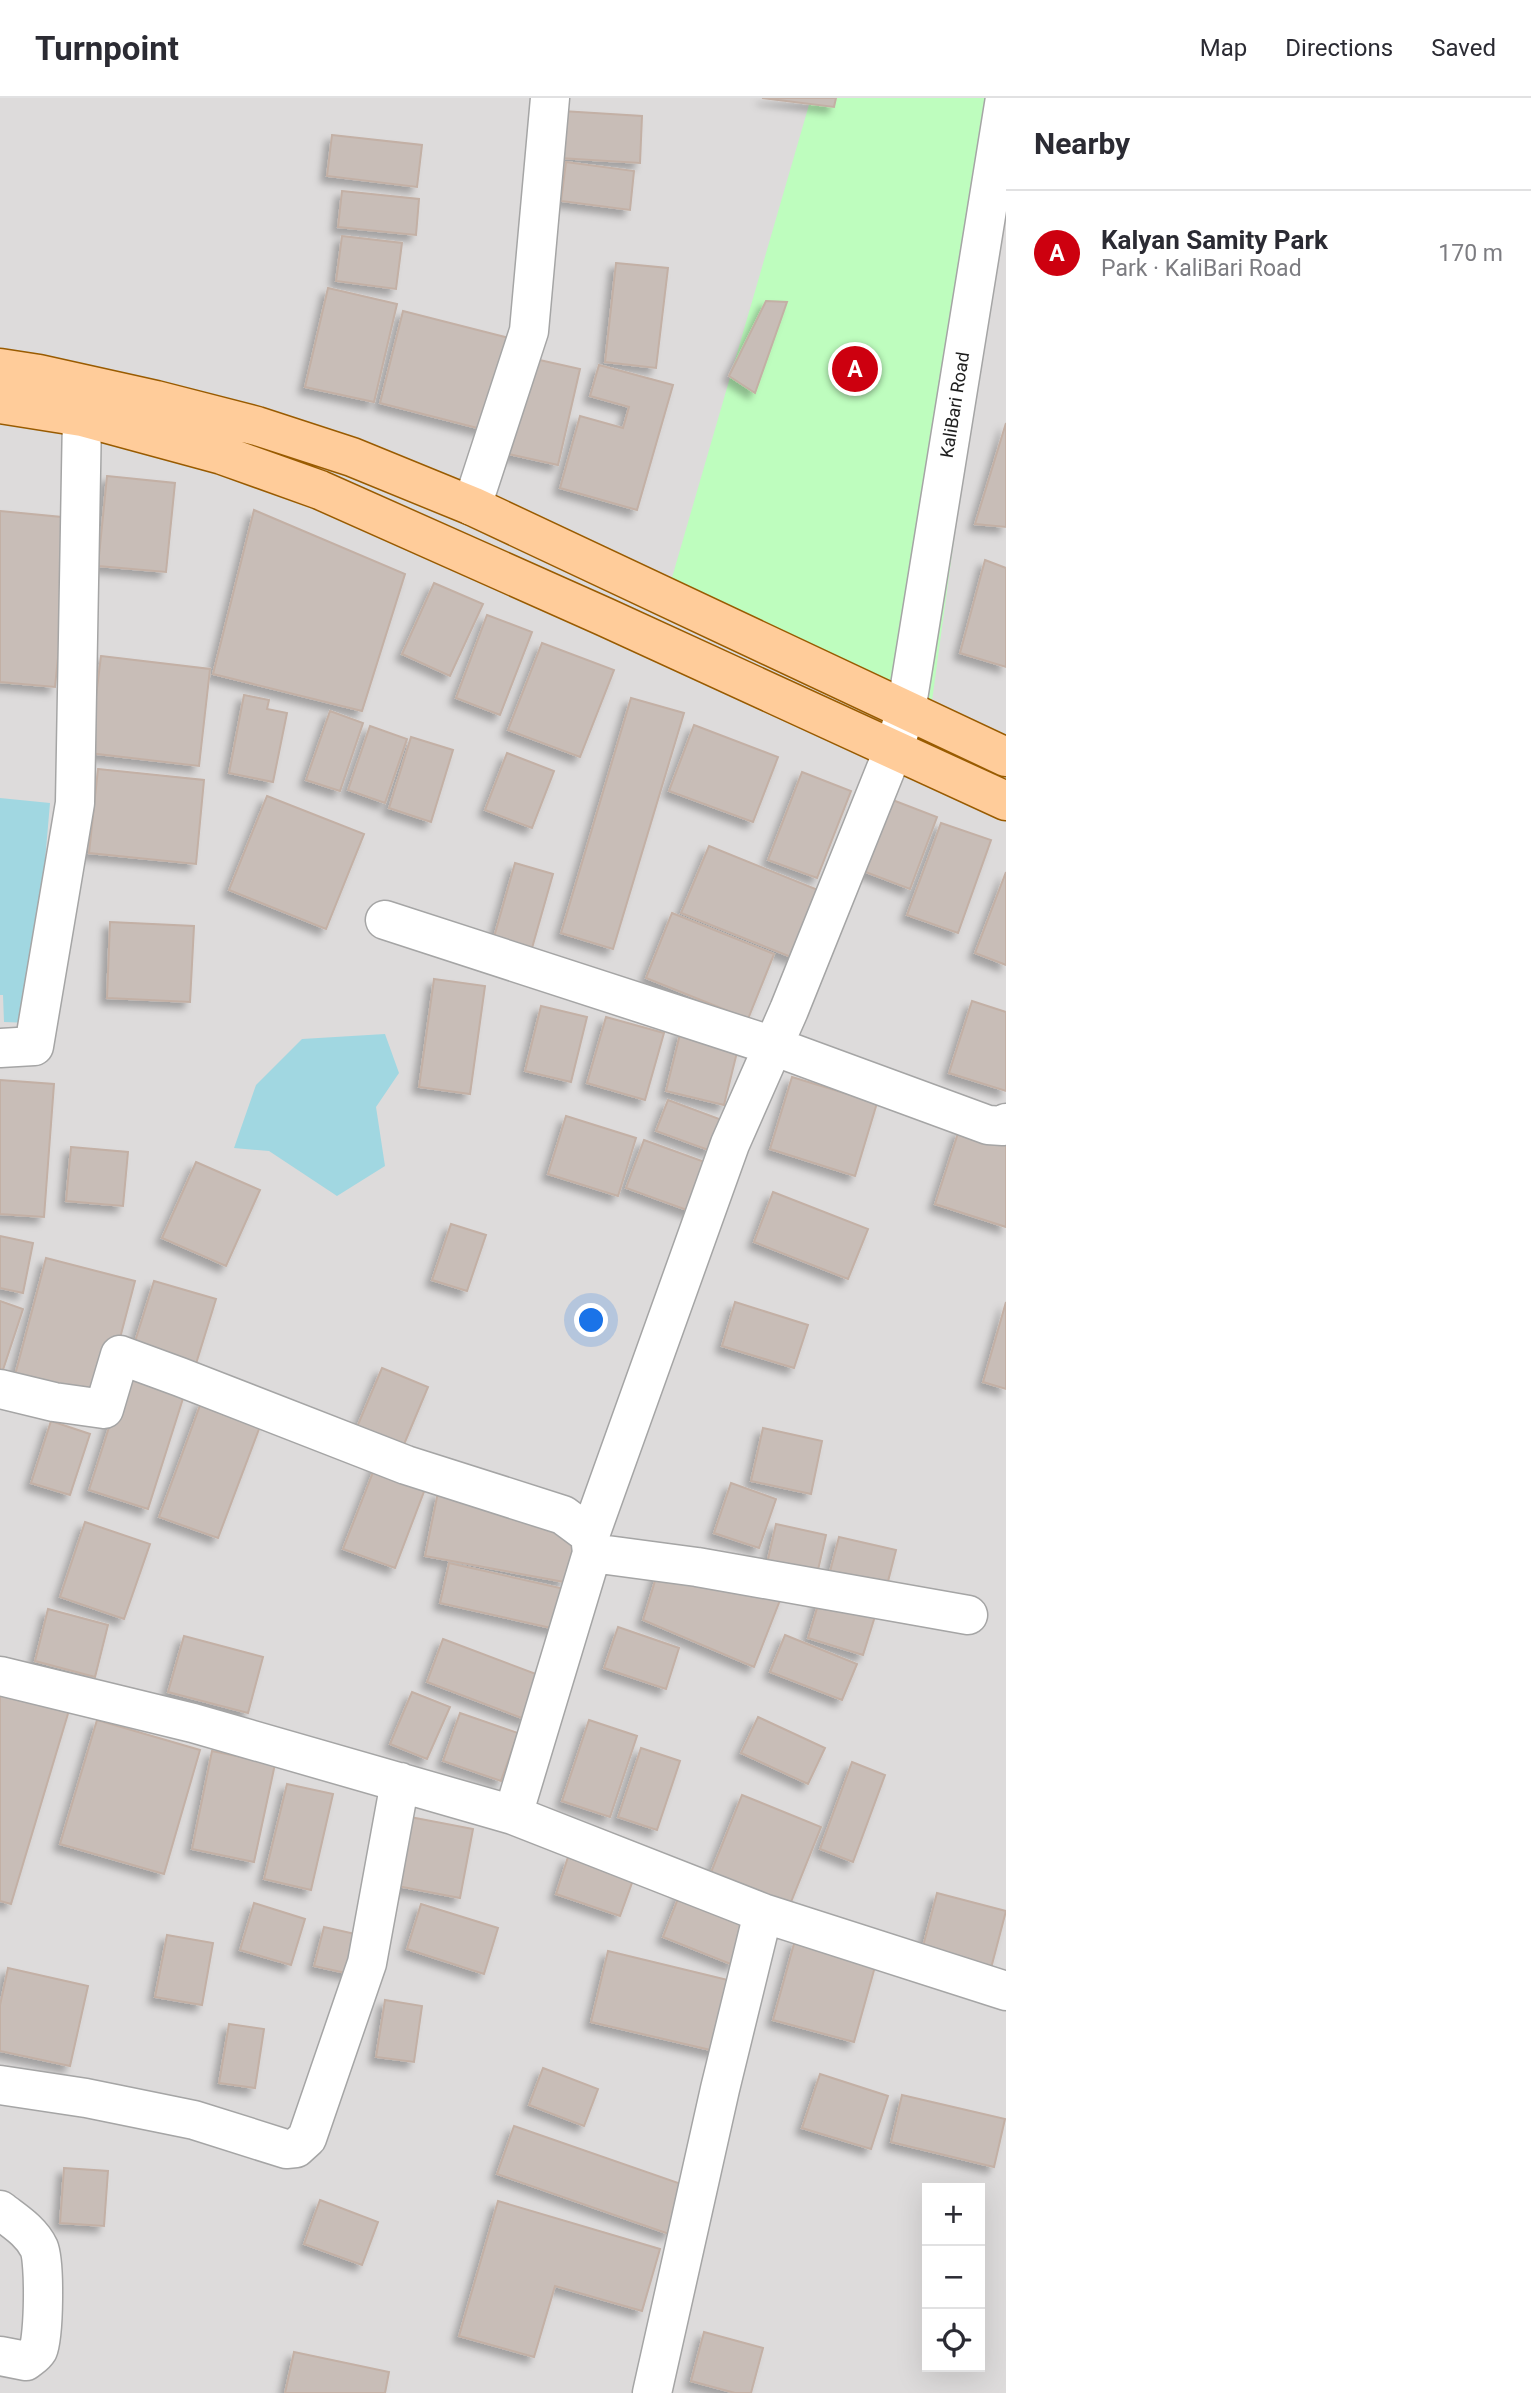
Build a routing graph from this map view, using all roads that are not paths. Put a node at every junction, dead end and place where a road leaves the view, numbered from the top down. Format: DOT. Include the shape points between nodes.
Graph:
graph roads {
  1 [pos="551,98"];
  2 [pos="1005,98"];
  3 [pos="0,368"];
  4 [pos="0,404"];
  5 [pos="82,418"];
  6 [pos="472,506"];
  7 [pos="906,711"];
  8 [pos="893,751"];
  9 [pos="1006,758"];
  10 [pos="1006,801"];
  11 [pos="385,920"];
  12 [pos="773,1046"];
  13 [pos="17,1047"];
  14 [pos="1006,1123"];
  15 [pos="0,1389"];
  16 [pos="591,1544"];
  17 [pos="968,1615"];
  18 [pos="0,1676"];
  19 [pos="400,1782"];
  20 [pos="513,1815"];
  21 [pos="763,1913"];
  22 [pos="1006,1991"];
  23 [pos="0,2085"];
  24 [pos="0,2210"];
  25 [pos="0,2356"];
  26 [pos="652,2393"];
  1 -- 6 [label="street" via="529,331"];
  2 -- 7 [label="street, KaliBari Road"];
  3 -- 6 [label="main road" via="257,426 352,457"];
  4 -- 5 [label="main road"];
  5 -- 8 [label="main road" via="222,455 320,490"];
  5 -- 13 [label="street" via="75,803"];
  6 -- 7 [label="main road"];
  7 -- 8 [label="street, KaliBari Road"];
  7 -- 9 [label="main road"];
  8 -- 10 [label="main road"];
  8 -- 12 [label="street, KaliBari Road"];
  11 -- 12 [label="street"];
  12 -- 14 [label="street" via="988,1125"];
  12 -- 16 [label="street, KaliBari Road" via="730,1144"];
  15 -- 16 [label="street" via="104,1409 120,1356 406,1465 563,1516"];
  16 -- 17 [label="street"];
  16 -- 20 [label="street, KaliBari Road"];
  18 -- 19 [label="street" via="193,1723"];
  19 -- 20 [label="street"];
  19 -- 23 [label="street" via="367,1963 307,2138 296,2148 286,2149 194,2120"];
  20 -- 21 [label="street"];
  21 -- 22 [label="street"];
  21 -- 26 [label="street"];
  24 -- 25 [label="street" via="31,2235 40,2250 43,2272 37,2354 26,2361"];
}
